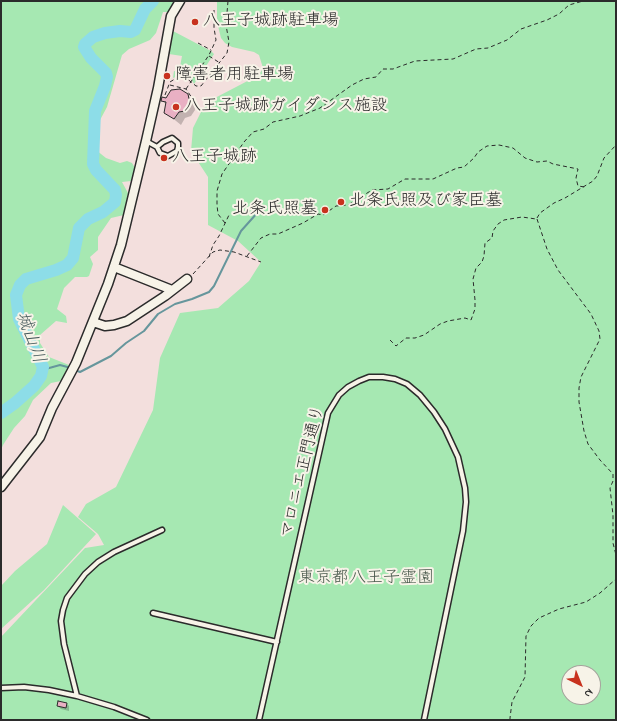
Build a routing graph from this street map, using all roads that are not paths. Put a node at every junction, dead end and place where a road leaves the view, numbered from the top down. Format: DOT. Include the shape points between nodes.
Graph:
graph roads {
  1 [pos="180,1"];
  2 [pos="146,141"];
  3 [pos="157,147"];
  4 [pos="114,267"];
  5 [pos="186,279"];
  6 [pos="172,290"];
  7 [pos="93,322"];
  8 [pos="1,487"];
  9 [pos="162,530"];
  10 [pos="152,613"];
  11 [pos="277,642"];
  12 [pos="1,688"];
  13 [pos="77,696"];
  14 [pos="147,720"];
  15 [pos="259,720"];
  16 [pos="424,720"];
  1 -- 2 [label="street" via="172,16"];
  2 -- 3 [label="lane"];
  2 -- 4 [label="street"];
  3 -- 3 [label="lane" via="172,138 178,143 177,151 168,156 160,153"];
  4 -- 6 [label="street"];
  4 -- 7 [label="street"];
  5 -- 6 [label="street"];
  6 -- 7 [label="street" via="127,321 105,326"];
  7 -- 8 [label="street" via="72,372 37,441"];
  9 -- 13 [label="lane" via="98,562 85,574 67,598 61,621"];
  10 -- 11 [label="lane"];
  11 -- 15 [label="lane, マロニエ正門通り"];
  11 -- 16 [label="lane, マロニエ正門通り" via="328,413 340,395 359,381 383,377 407,384 420,395 445,429 458,457 466,502"];
  12 -- 13 [label="lane" via="24,687"];
  13 -- 14 [label="lane"];
}
